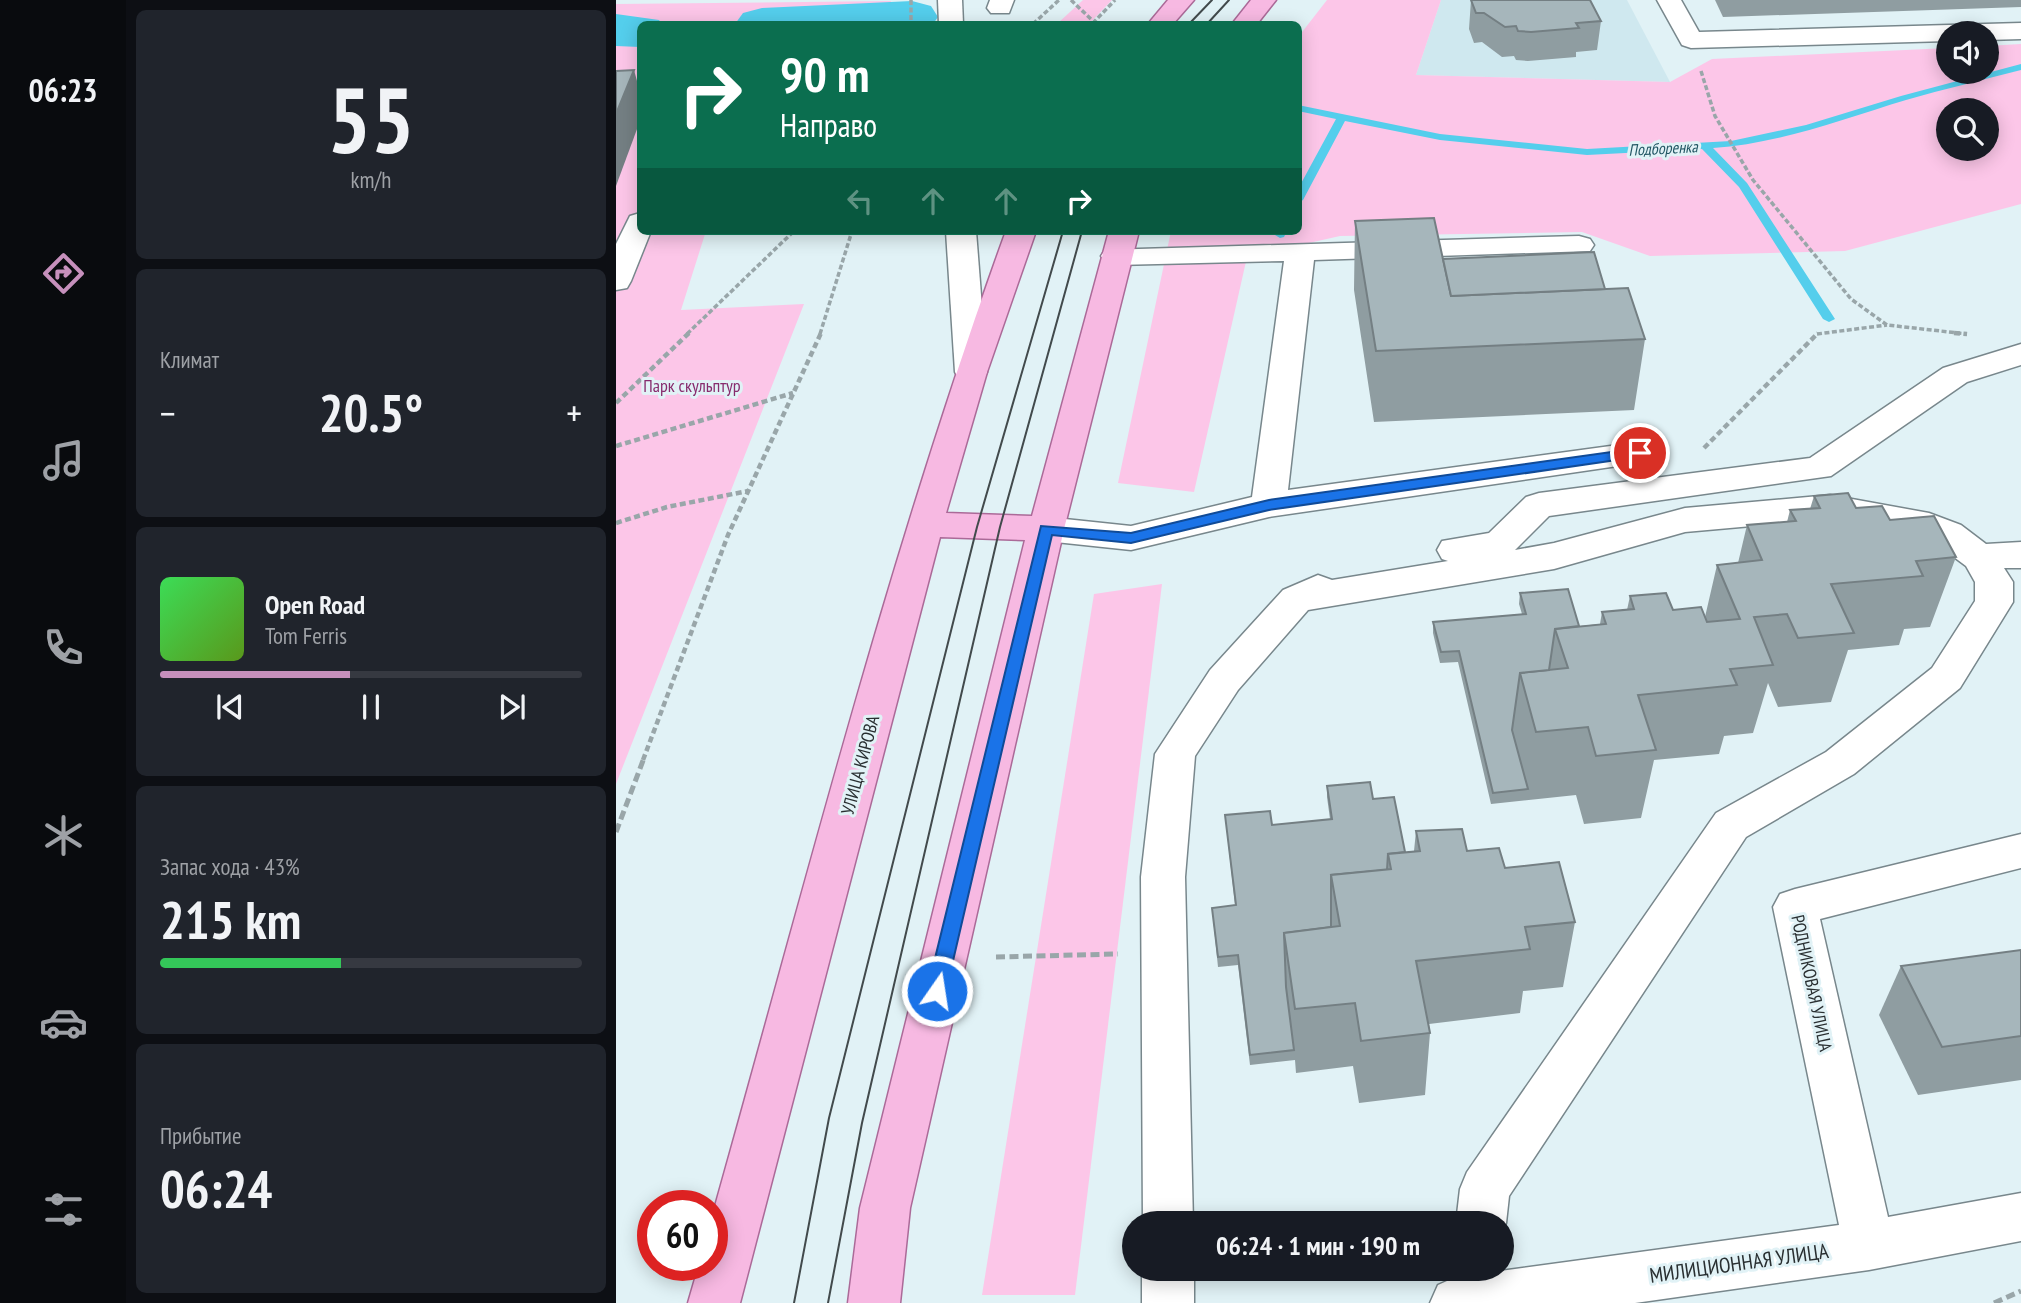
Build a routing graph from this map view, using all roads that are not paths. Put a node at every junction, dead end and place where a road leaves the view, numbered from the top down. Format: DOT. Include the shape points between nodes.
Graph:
graph roads {
  1 [pos="950,0"];
  2 [pos="1182,0"];
  3 [pos="1264,0"];
  4 [pos="1669,0"];
  5 [pos="951,21"];
  6 [pos="1163,21"];
  7 [pos="1246,21"];
  8 [pos="2021,30"];
  9 [pos="637,229"];
  10 [pos="961,235"];
  11 [pos="1020,235"];
  12 [pos="1120,244"];
  13 [pos="1579,245"];
  14 [pos="1300,252"];
  15 [pos="616,281"];
  16 [pos="2021,354"];
  17 [pos="971,372"];
  18 [pos="1640,453"];
  19 [pos="1269,505"];
  20 [pos="925,524"];
  21 [pos="1046,529"];
  22 [pos="2021,555"];
  23 [pos="1979,556"];
  24 [pos="1296,599"];
  25 [pos="2021,851"];
  26 [pos="1168,1211"];
  27 [pos="1482,1211"];
  28 [pos="2021,1217"];
  29 [pos="1869,1245"];
  30 [pos="1168,1281"];
  31 [pos="1472,1290"];
  32 [pos="1578,1294"];
  33 [pos="715,1303"];
  34 [pos="874,1303"];
  35 [pos="1168,1303"];
  1 -- 5 [label="street"];
  2 -- 6 [label="main road"];
  3 -- 7 [label="main road"];
  4 -- 8 [label="street" via="1692,40"];
  9 -- 15 [label="street"];
  10 -- 17 [label="street"];
  11 -- 17 [label="main road, УЛИЦА КИРОВА"];
  12 -- 14 [label="street"];
  12 -- 21 [label="main road"];
  13 -- 14 [label="street"];
  14 -- 19 [label="street"];
  16 -- 24 [label="street" via="1955,376 1819,468 1539,505 1499,544 1371,563"];
  17 -- 20 [label="main road, УЛИЦА КИРОВА"];
  18 -- 19 [label="street"];
  19 -- 21 [label="street" via="1131,538"];
  20 -- 21 [label="main road"];
  20 -- 33 [label="main road, УЛИЦА КИРОВА"];
  21 -- 34 [label="main road" via="885,1209"];
  22 -- 23 [label="street"];
  23 -- 24 [label="street" via="1948,534 1916,522 1830,508 1685,520 1554,556"];
  23 -- 27 [label="street" via="1994,582 1994,602 1946,678 1840,763 1731,825 1485,1189"];
  24 -- 26 [label="street" via="1224,680 1175,754 1163,877"];
  25 -- 29 [label="street, РОДНИКОВАЯ УЛИЦА" via="1795,907"];
  28 -- 29 [label="street, МИЛИЦИОННАЯ УЛИЦА"];
  29 -- 32 [label="street, МИЛИЦИОННАЯ УЛИЦА"];
  30 -- 35 [label="street"];
  31 -- 32 [label="street, МИЛИЦИОННАЯ УЛИЦА"];
}
